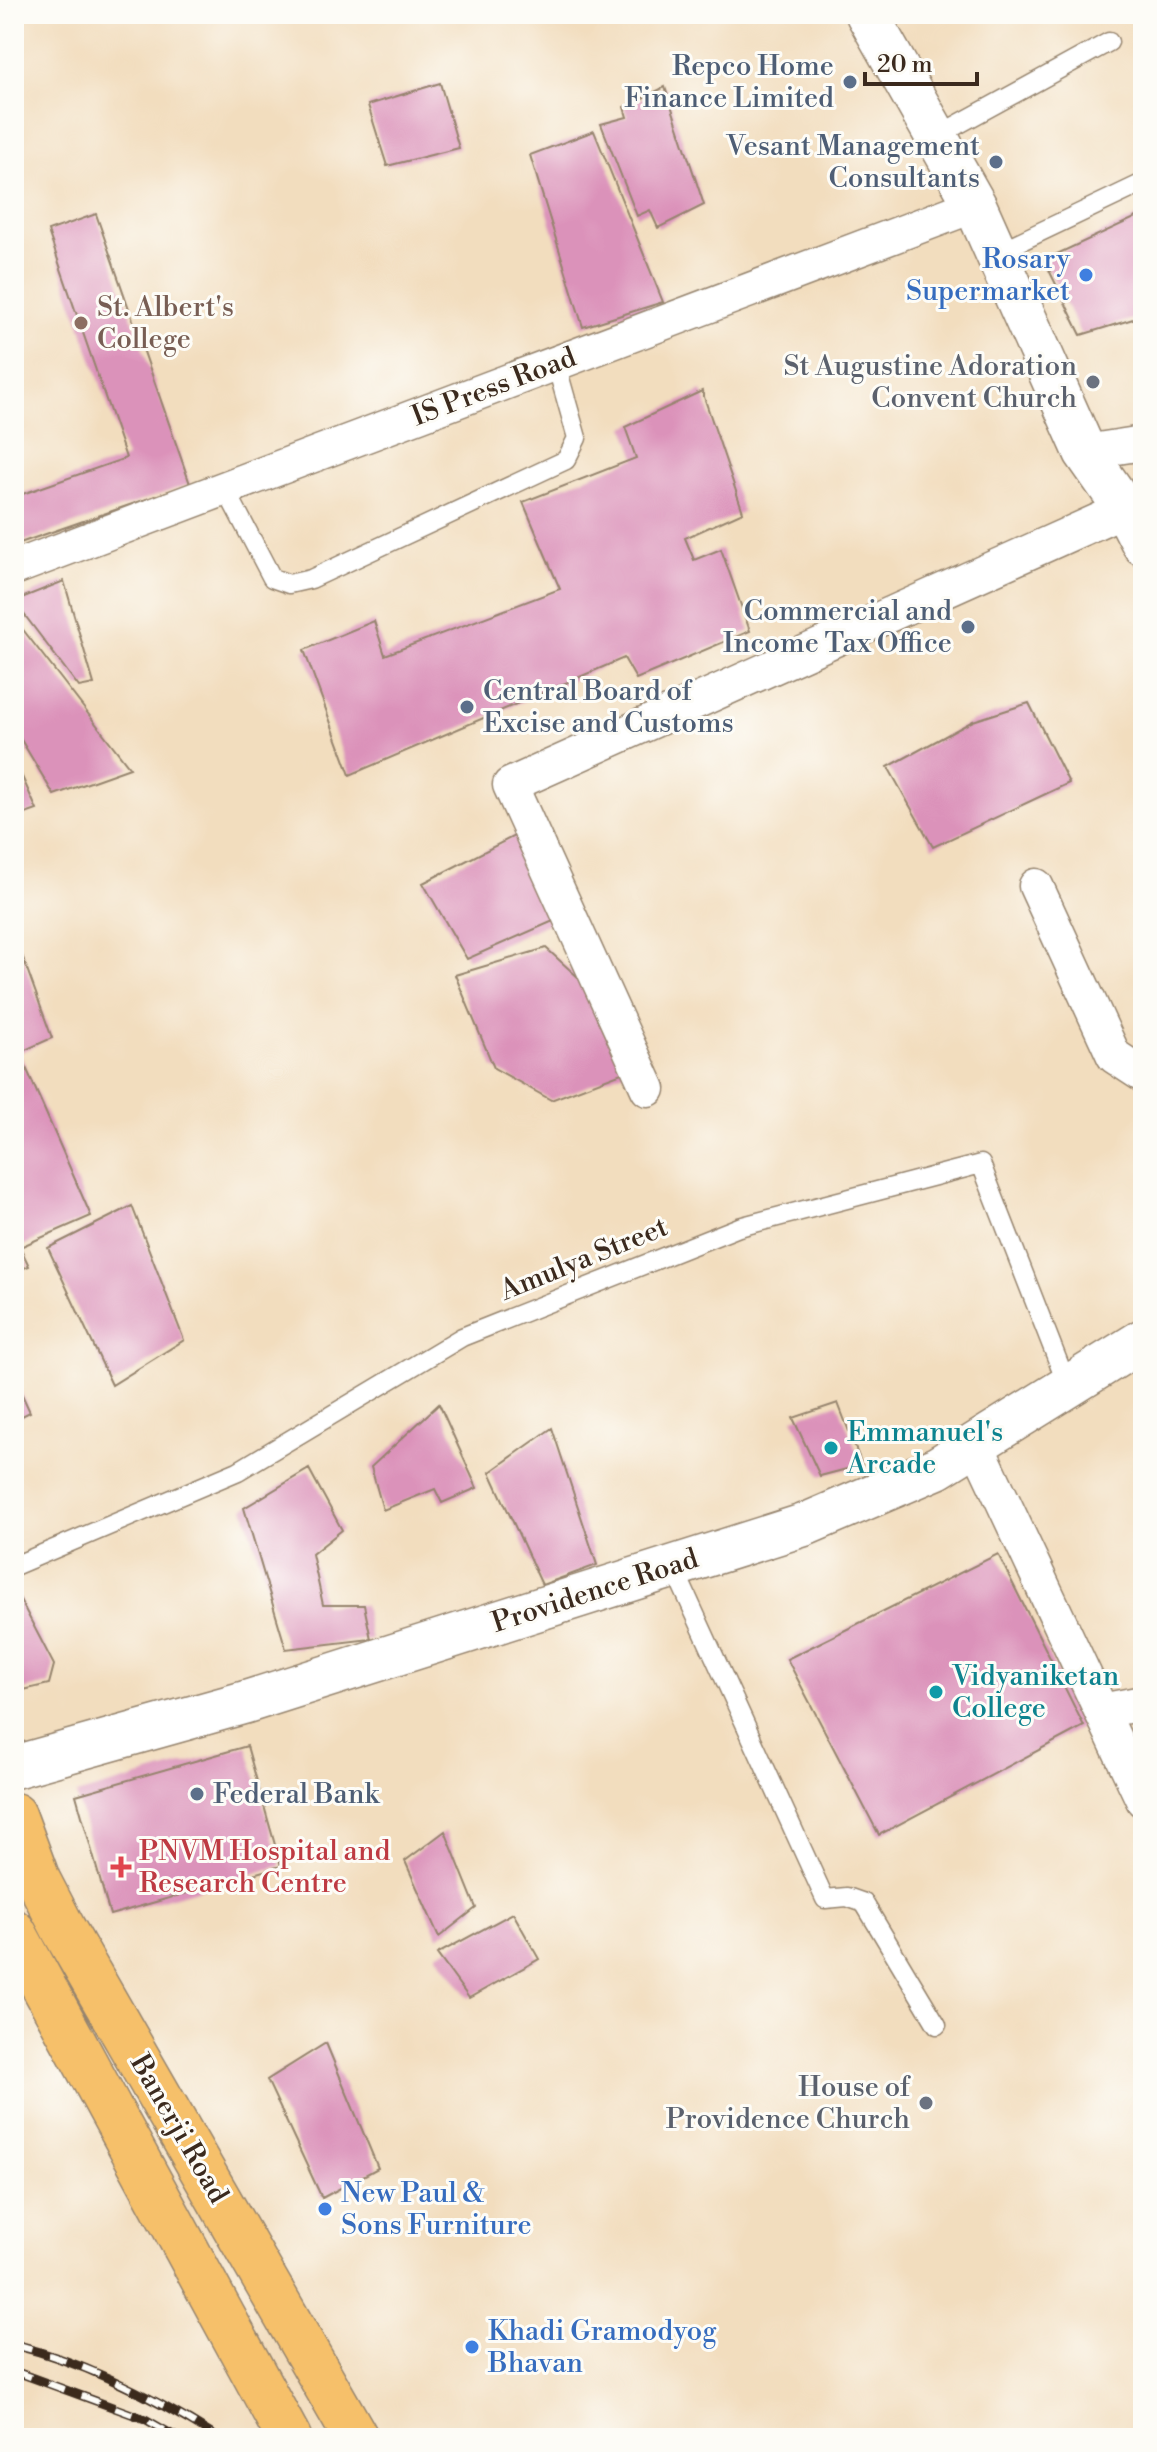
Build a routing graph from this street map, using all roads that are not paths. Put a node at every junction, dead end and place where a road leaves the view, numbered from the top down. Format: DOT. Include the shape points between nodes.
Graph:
graph roads {
  1 [pos="867,14"];
  2 [pos="1109,42"];
  3 [pos="935,137"];
  4 [pos="1143,183"];
  5 [pos="975,205"];
  6 [pos="996,253"];
  7 [pos="556,364"];
  8 [pos="1143,443"];
  9 [pos="1085,452"];
  10 [pos="225,488"];
  11 [pos="1134,527"];
  12 [pos="14,568"];
  13 [pos="1036,886"];
  14 [pos="1143,1075"];
  15 [pos="648,1089"];
  16 [pos="1143,1340"];
  17 [pos="1068,1387"];
  18 [pos="976,1444"];
  19 [pos="14,1566"];
  20 [pos="673,1566"];
  21 [pos="1143,1703"];
  22 [pos="1101,1711"];
  23 [pos="14,1767"];
  24 [pos="1143,1800"];
  25 [pos="14,1815"];
  26 [pos="26,1887"];
  27 [pos="64,1930"];
  28 [pos="18,1949"];
  29 [pos="937,2025"];
  30 [pos="289,2438"];
  31 [pos="356,2438"];
  1 -- 3 [label="street"];
  2 -- 3 [label="lane"];
  3 -- 5 [label="street"];
  4 -- 6 [label="lane"];
  5 -- 6 [label="street"];
  5 -- 7 [label="street, IS Press Road"];
  6 -- 9 [label="street"];
  7 -- 10 [label="street, IS Press Road"];
  7 -- 10 [label="lane" via="577,438 566,460 311,579 289,584 272,578"];
  8 -- 9 [label="street"];
  9 -- 11 [label="street"];
  10 -- 12 [label="street, IS Press Road"];
  11 -- 15 [label="street" via="510,785"];
  13 -- 14 [label="street" via="1114,1056"];
  16 -- 17 [label="street, Providence Road"];
  17 -- 18 [label="street, Providence Road"];
  17 -- 19 [label="lane, Amulya Street" via="981,1164 739,1227 462,1337 238,1471"];
  18 -- 20 [label="street, Providence Road" via="937,1468 804,1525"];
  18 -- 22 [label="street"];
  20 -- 23 [label="street, Providence Road" via="246,1702"];
  20 -- 29 [label="lane" via="825,1899 847,1897 864,1903"];
  21 -- 22 [label="street"];
  22 -- 24 [label="street"];
  25 -- 26 [label="main road, Banerji Road"];
  26 -- 27 [label="main road, Banerji Road"];
  27 -- 28 [label="main road"];
  27 -- 31 [label="main road, Banerji Road"];
  28 -- 30 [label="main road, Banerji Road"];
}
